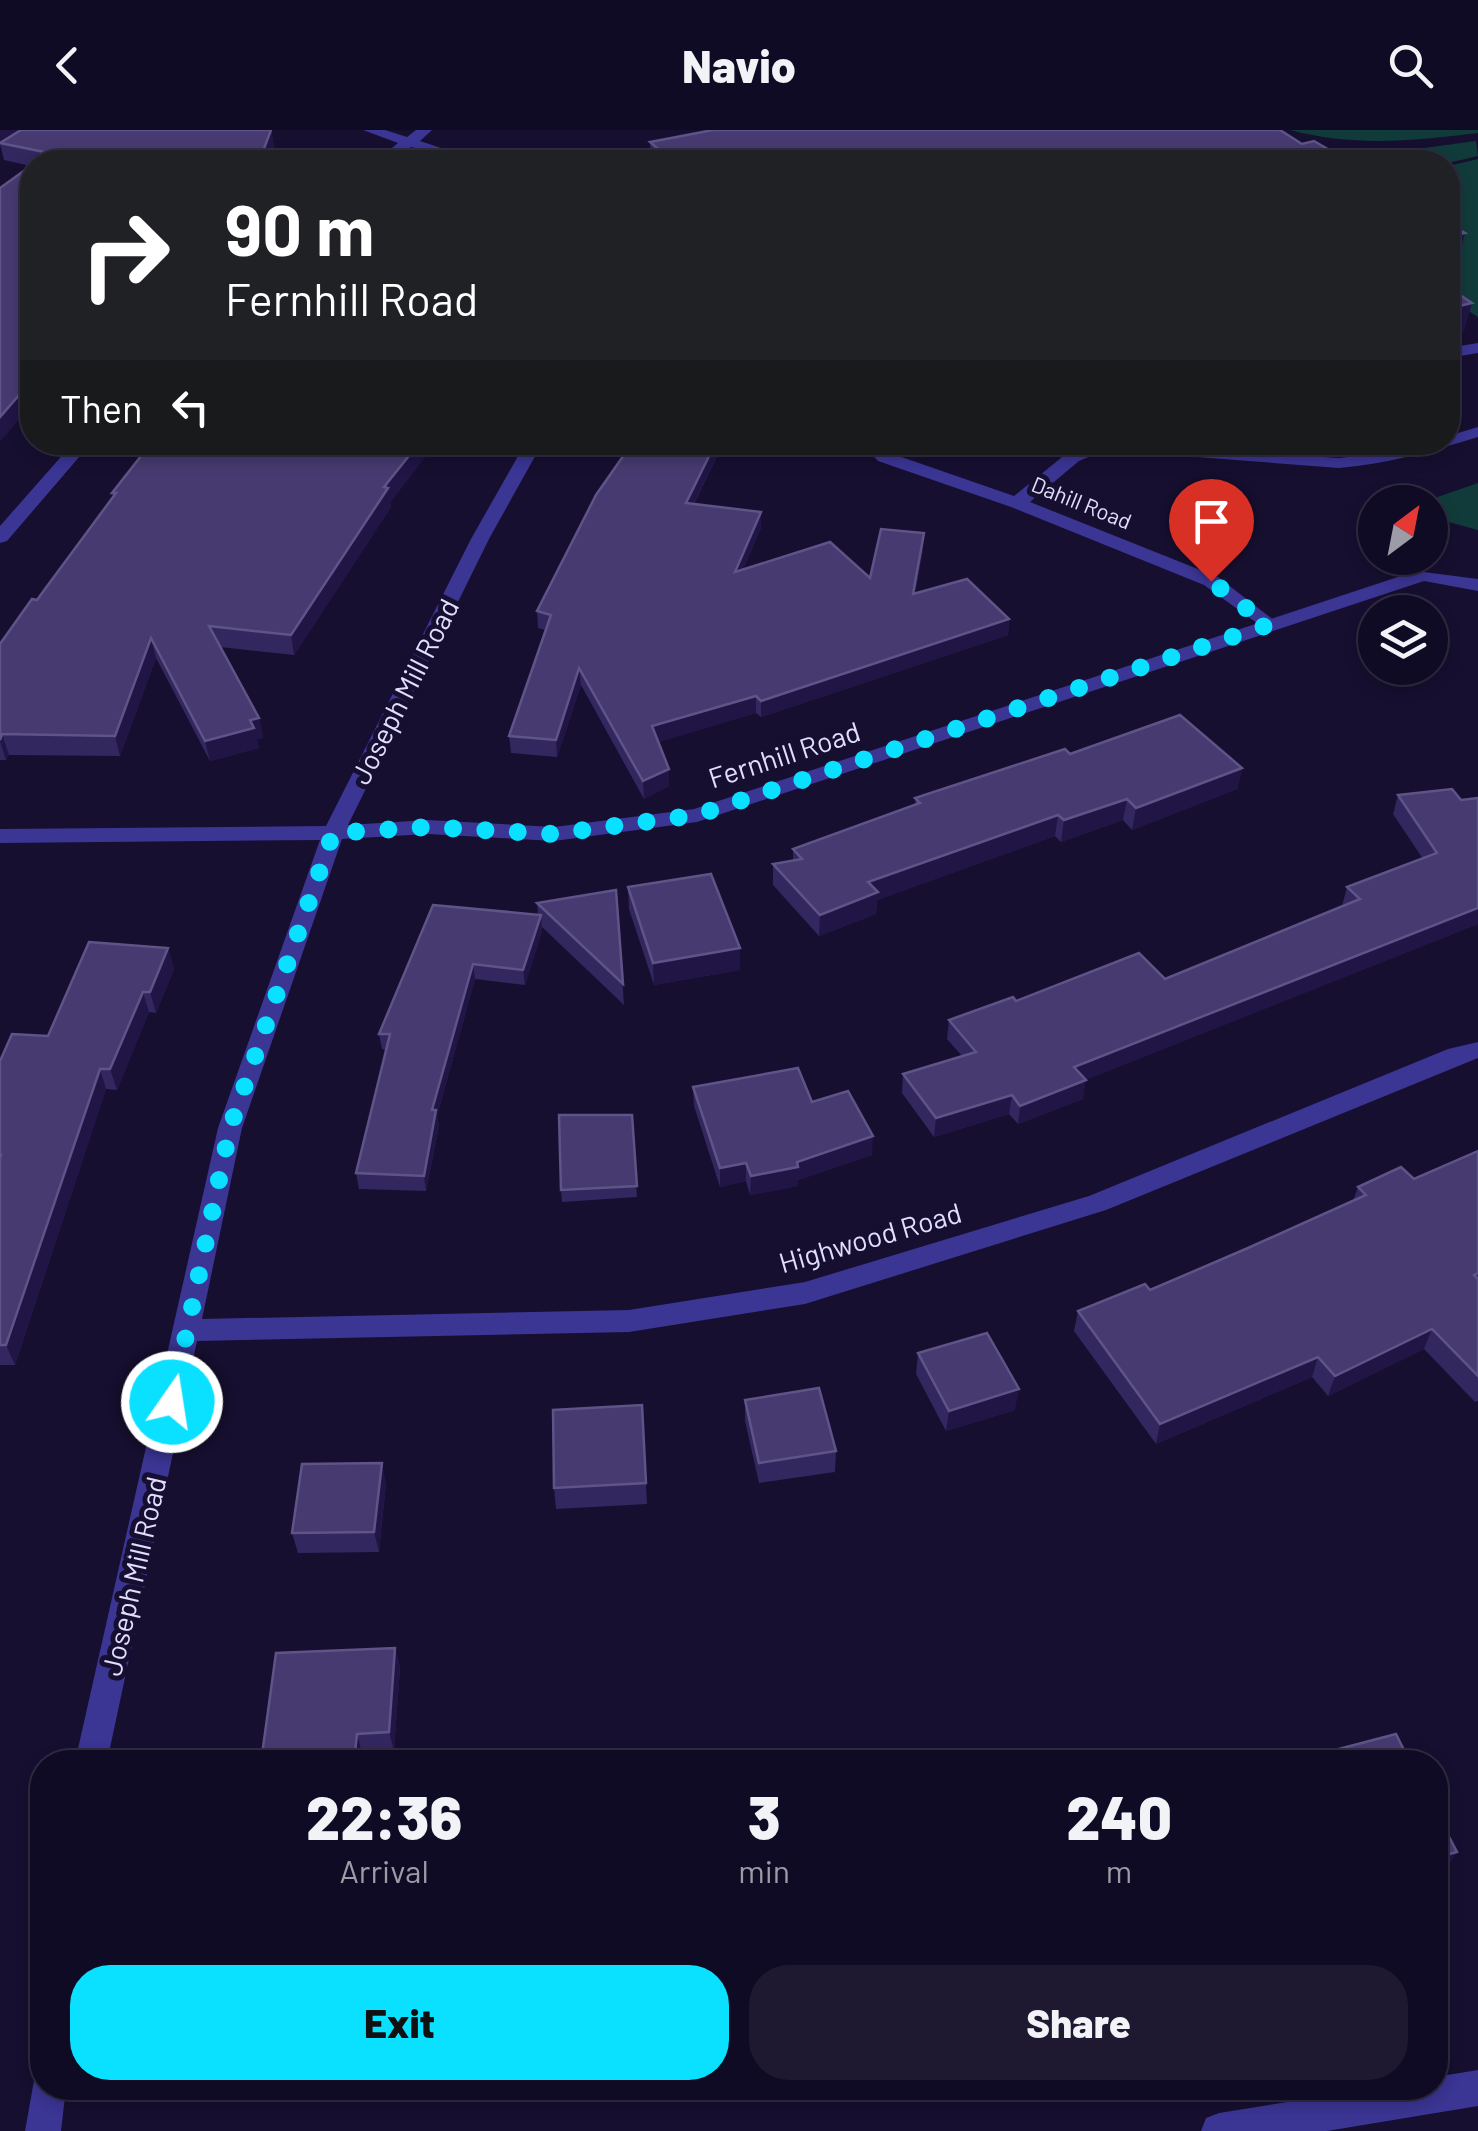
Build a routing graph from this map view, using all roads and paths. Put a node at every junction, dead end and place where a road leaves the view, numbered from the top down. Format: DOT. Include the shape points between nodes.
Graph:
graph roads {
  1 [pos="370,130"];
  2 [pos="425,130"];
  3 [pos="407,144"];
  4 [pos="399,150"];
  5 [pos="430,150"];
  6 [pos="73,455"];
  7 [pos="528,455"];
  8 [pos="882,455"];
  9 [pos="1078,455"];
  10 [pos="1235,455"];
  11 [pos="1395,455"];
  12 [pos="1017,504"];
  13 [pos="0,537"];
  14 [pos="1478,585"];
  15 [pos="1268,625"];
  16 [pos="333,833"];
  17 [pos="0,836"];
  18 [pos="1478,1050"];
  19 [pos="188,1330"];
  20 [pos="94,1750"];
  21 [pos="1478,2088"];
  22 [pos="1448,2093"];
  23 [pos="47,2100"];
  24 [pos="1406,2100"];
  25 [pos="44,2131"];
  26 [pos="1220,2131"];
  1 -- 3 [label="street"];
  2 -- 3 [label="street"];
  3 -- 4 [label="street"];
  3 -- 5 [label="street"];
  6 -- 13 [label="street"];
  7 -- 16 [label="street, Joseph Mill Road"];
  8 -- 12 [label="street, Dahill Road"];
  9 -- 12 [label="street"];
  10 -- 11 [label="street" via="1340,464"];
  12 -- 15 [label="street, Dahill Road" via="1211,581"];
  14 -- 15 [label="street" via="1423,575"];
  15 -- 16 [label="street, Fernhill Road" via="697,815 554,834 428,827"];
  16 -- 17 [label="street, Fernhill Road"];
  16 -- 19 [label="street, Joseph Mill Road" via="230,1128"];
  18 -- 19 [label="street, Highwood Road" via="1097,1203 805,1293 629,1321"];
  19 -- 20 [label="street, Joseph Mill Road"];
  21 -- 22 [label="street"];
  23 -- 25 [label="street"];
  24 -- 26 [label="street"];
}
